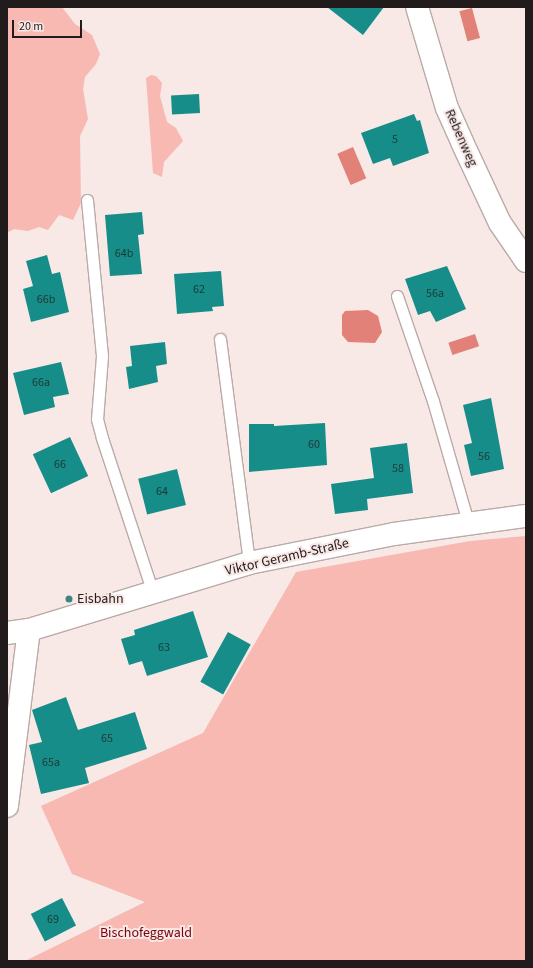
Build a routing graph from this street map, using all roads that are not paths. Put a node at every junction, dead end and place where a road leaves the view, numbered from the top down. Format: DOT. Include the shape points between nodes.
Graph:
graph roads {
  1 [pos="417,7"];
  2 [pos="87,200"];
  3 [pos="526,261"];
  4 [pos="397,296"];
  5 [pos="220,339"];
  6 [pos="526,516"];
  7 [pos="468,522"];
  8 [pos="249,563"];
  9 [pos="153,592"];
  10 [pos="29,630"];
  11 [pos="7,632"];
  12 [pos="7,806"];
  1 -- 3 [label="street, Rebenweg" via="447,108 500,223"];
  2 -- 9 [label="lane" via="102,356 97,419"];
  4 -- 7 [label="lane" via="433,401"];
  5 -- 8 [label="lane"];
  6 -- 7 [label="street, Viktor Geramb-Straße"];
  7 -- 8 [label="street, Viktor Geramb-Straße"];
  8 -- 9 [label="street, Viktor Geramb-Straße"];
  9 -- 10 [label="street, Viktor Geramb-Straße"];
  10 -- 11 [label="street, Viktor Geramb-Straße"];
  10 -- 12 [label="street"];
}
